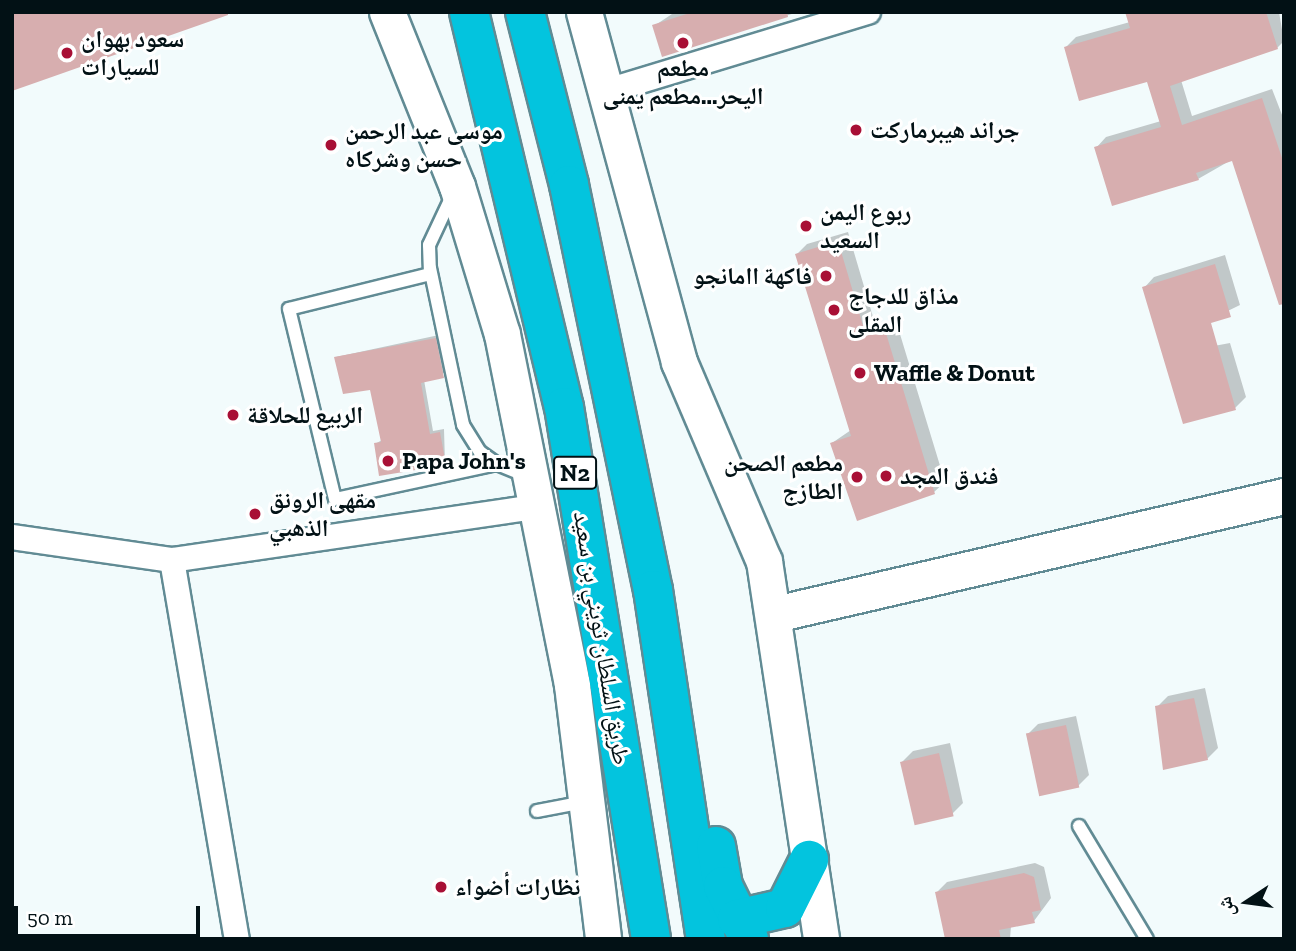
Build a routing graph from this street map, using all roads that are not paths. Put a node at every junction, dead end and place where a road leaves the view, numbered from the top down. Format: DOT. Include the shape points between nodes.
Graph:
graph roads {
  1 [pos="387,12"];
  2 [pos="469,12"];
  3 [pos="525,12"];
  4 [pos="584,12"];
  5 [pos="868,12"];
  6 [pos="604,92"];
  7 [pos="457,186"];
  8 [pos="429,264"];
  9 [pos="497,464"];
  10 [pos="534,493"];
  11 [pos="1284,496"];
  12 [pos="12,537"];
  13 [pos="172,560"];
  14 [pos="775,614"];
  15 [pos="587,801"];
  16 [pos="537,811"];
  17 [pos="1079,826"];
  18 [pos="809,860"];
  19 [pos="731,932"];
  20 [pos="237,939"];
  21 [pos="603,939"];
  22 [pos="651,939"];
  23 [pos="821,939"];
  24 [pos="1147,939"];
  1 -- 7 [label="street"];
  2 -- 22 [label="highway, طريق السلطان ثويني بن سعيد / N2" via="564,407"];
  3 -- 19 [label="highway, N2" via="569,185 653,590"];
  4 -- 6 [label="street"];
  5 -- 6 [label="street"];
  6 -- 14 [label="street" via="679,362 745,511"];
  7 -- 8 [label="lane" via="429,245"];
  7 -- 10 [label="street" via="502,334"];
  8 -- 9 [label="lane" via="463,425 480,453"];
  8 -- 9 [label="lane" via="430,274 289,309 335,499"];
  9 -- 10 [label="lane"];
  10 -- 13 [label="street"];
  10 -- 15 [label="street"];
  11 -- 14 [label="street"];
  12 -- 13 [label="street"];
  13 -- 20 [label="street"];
  14 -- 18 [label="street"];
  15 -- 16 [label="lane"];
  15 -- 21 [label="street"];
  17 -- 24 [label="lane"];
  18 -- 19 [label="highway" via="785,908"];
  18 -- 23 [label="street"];
}
